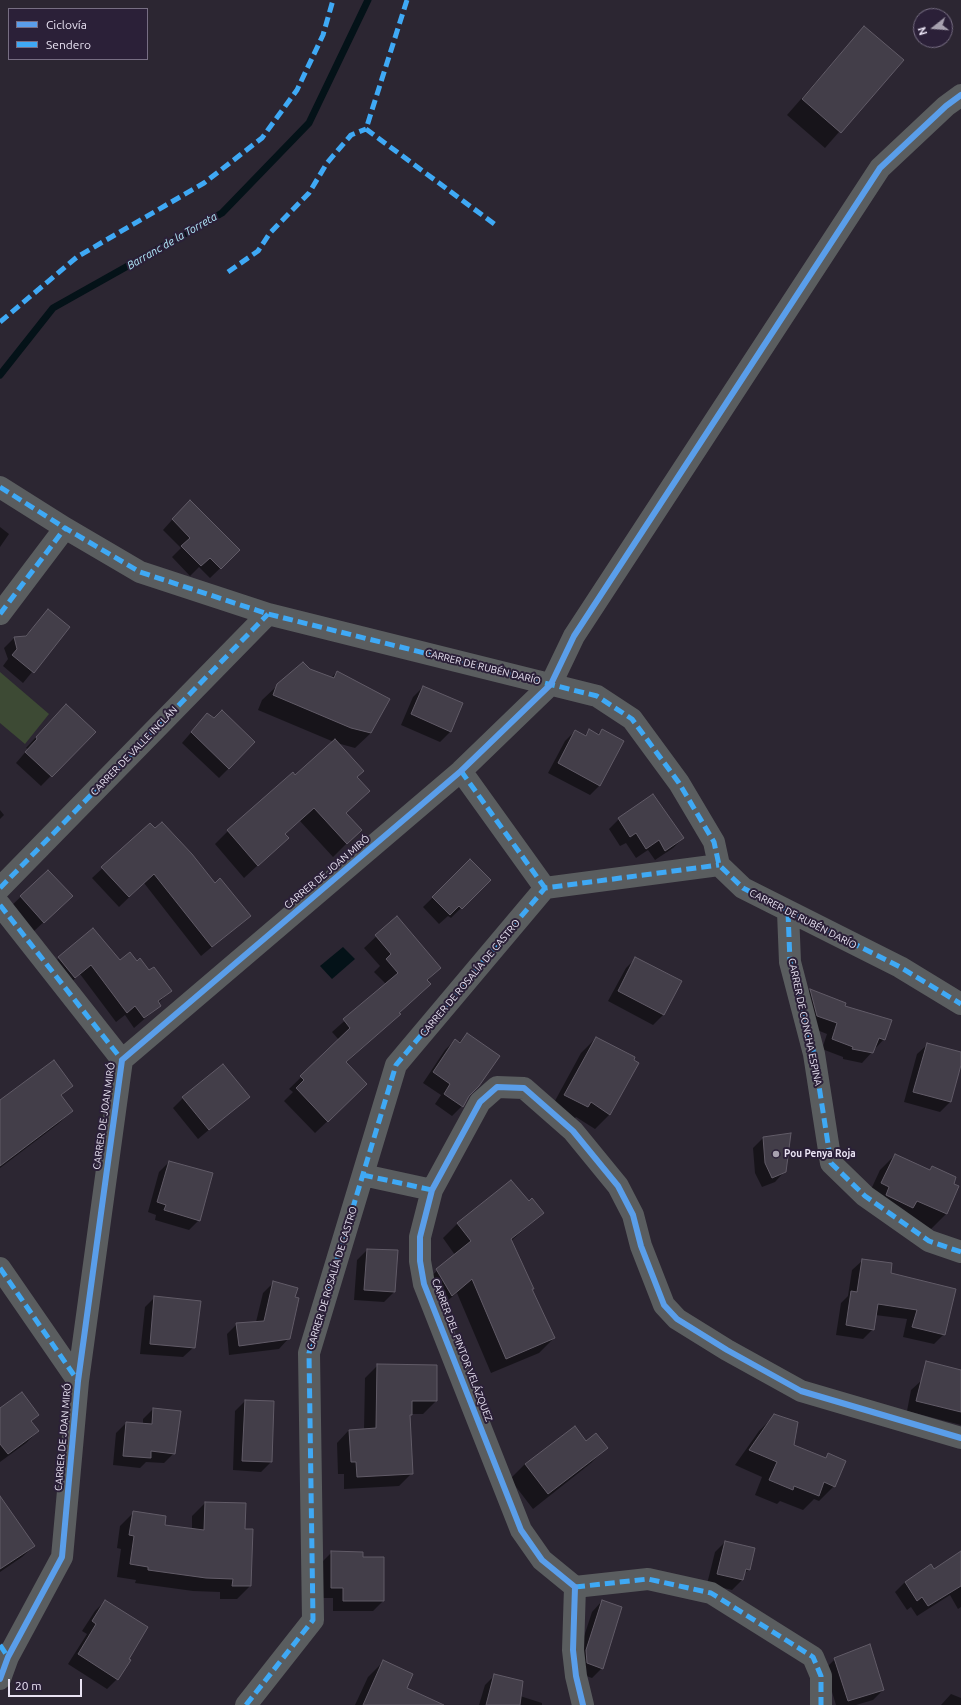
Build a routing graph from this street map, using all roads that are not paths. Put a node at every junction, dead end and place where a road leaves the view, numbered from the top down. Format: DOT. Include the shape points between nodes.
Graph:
graph roads {
  1 [pos="961,95"];
  2 [pos="0,487"];
  3 [pos="65,528"];
  4 [pos="0,614"];
  5 [pos="268,614"];
  6 [pos="551,684"];
  7 [pos="460,771"];
  8 [pos="719,865"];
  9 [pos="0,888"];
  10 [pos="545,888"];
  11 [pos="0,905"];
  12 [pos="788,912"];
  13 [pos="961,1004"];
  14 [pos="122,1060"];
  15 [pos="363,1176"];
  16 [pos="432,1190"];
  17 [pos="961,1252"];
  18 [pos="0,1268"];
  19 [pos="78,1381"];
  20 [pos="961,1438"];
  21 [pos="574,1587"];
  22 [pos="4,1651"];
  23 [pos="0,1679"];
  24 [pos="246,1705"];
  25 [pos="583,1705"];
  26 [pos="821,1705"];
  1 -- 6 [label="street" via="880,168 574,636"];
  2 -- 3 [label="street, CARRER DE RUBÉN DARÍO"];
  3 -- 4 [label="street"];
  3 -- 5 [label="street, CARRER DE RUBÉN DARÍO" via="140,572"];
  5 -- 6 [label="street, CARRER DE RUBÉN DARÍO"];
  5 -- 9 [label="street, CARRER DE VALLE INCLÁN"];
  6 -- 7 [label="street, CARRER DE JOAN MIRÓ"];
  6 -- 8 [label="street, CARRER DE RUBÉN DARÍO" via="597,696 632,719 679,783 714,842"];
  7 -- 10 [label="street"];
  7 -- 14 [label="street, CARRER DE JOAN MIRÓ"];
  8 -- 10 [label="street"];
  8 -- 12 [label="street, CARRER DE RUBÉN DARÍO" via="743,888"];
  10 -- 15 [label="street, CARRER DE ROSALÍA DE CASTRO" via="396,1065"];
  11 -- 14 [label="street"];
  12 -- 13 [label="street, CARRER DE RUBÉN DARÍO" via="900,968"];
  12 -- 17 [label="street, CARRER DE CONCHA ESPINA" via="790,962 814,1054 831,1163 865,1196 929,1241"];
  14 -- 19 [label="street, CARRER DE JOAN MIRÓ"];
  15 -- 16 [label="street"];
  15 -- 24 [label="street, CARRER DE ROSALÍA DE CASTRO" via="309,1353 313,1620"];
  16 -- 20 [label="street, CARRER DEL PINTOR VELÁZQUEZ" via="480,1102 497,1087 524,1088 573,1132 618,1186 633,1215 640,1246 664,1305 677,1319 801,1391"];
  16 -- 21 [label="street, CARRER DEL PINTOR VELÁZQUEZ" via="420,1237 420,1261 424,1284 521,1530 542,1560"];
  18 -- 19 [label="street"];
  19 -- 22 [label="street, CARRER DE JOAN MIRÓ" via="62,1557"];
  21 -- 25 [label="street" via="572,1650"];
  21 -- 26 [label="street" via="648,1579 711,1593 813,1658 820,1676"];
  22 -- 23 [label="street, CARRER DE JOAN MIRÓ"];
}
